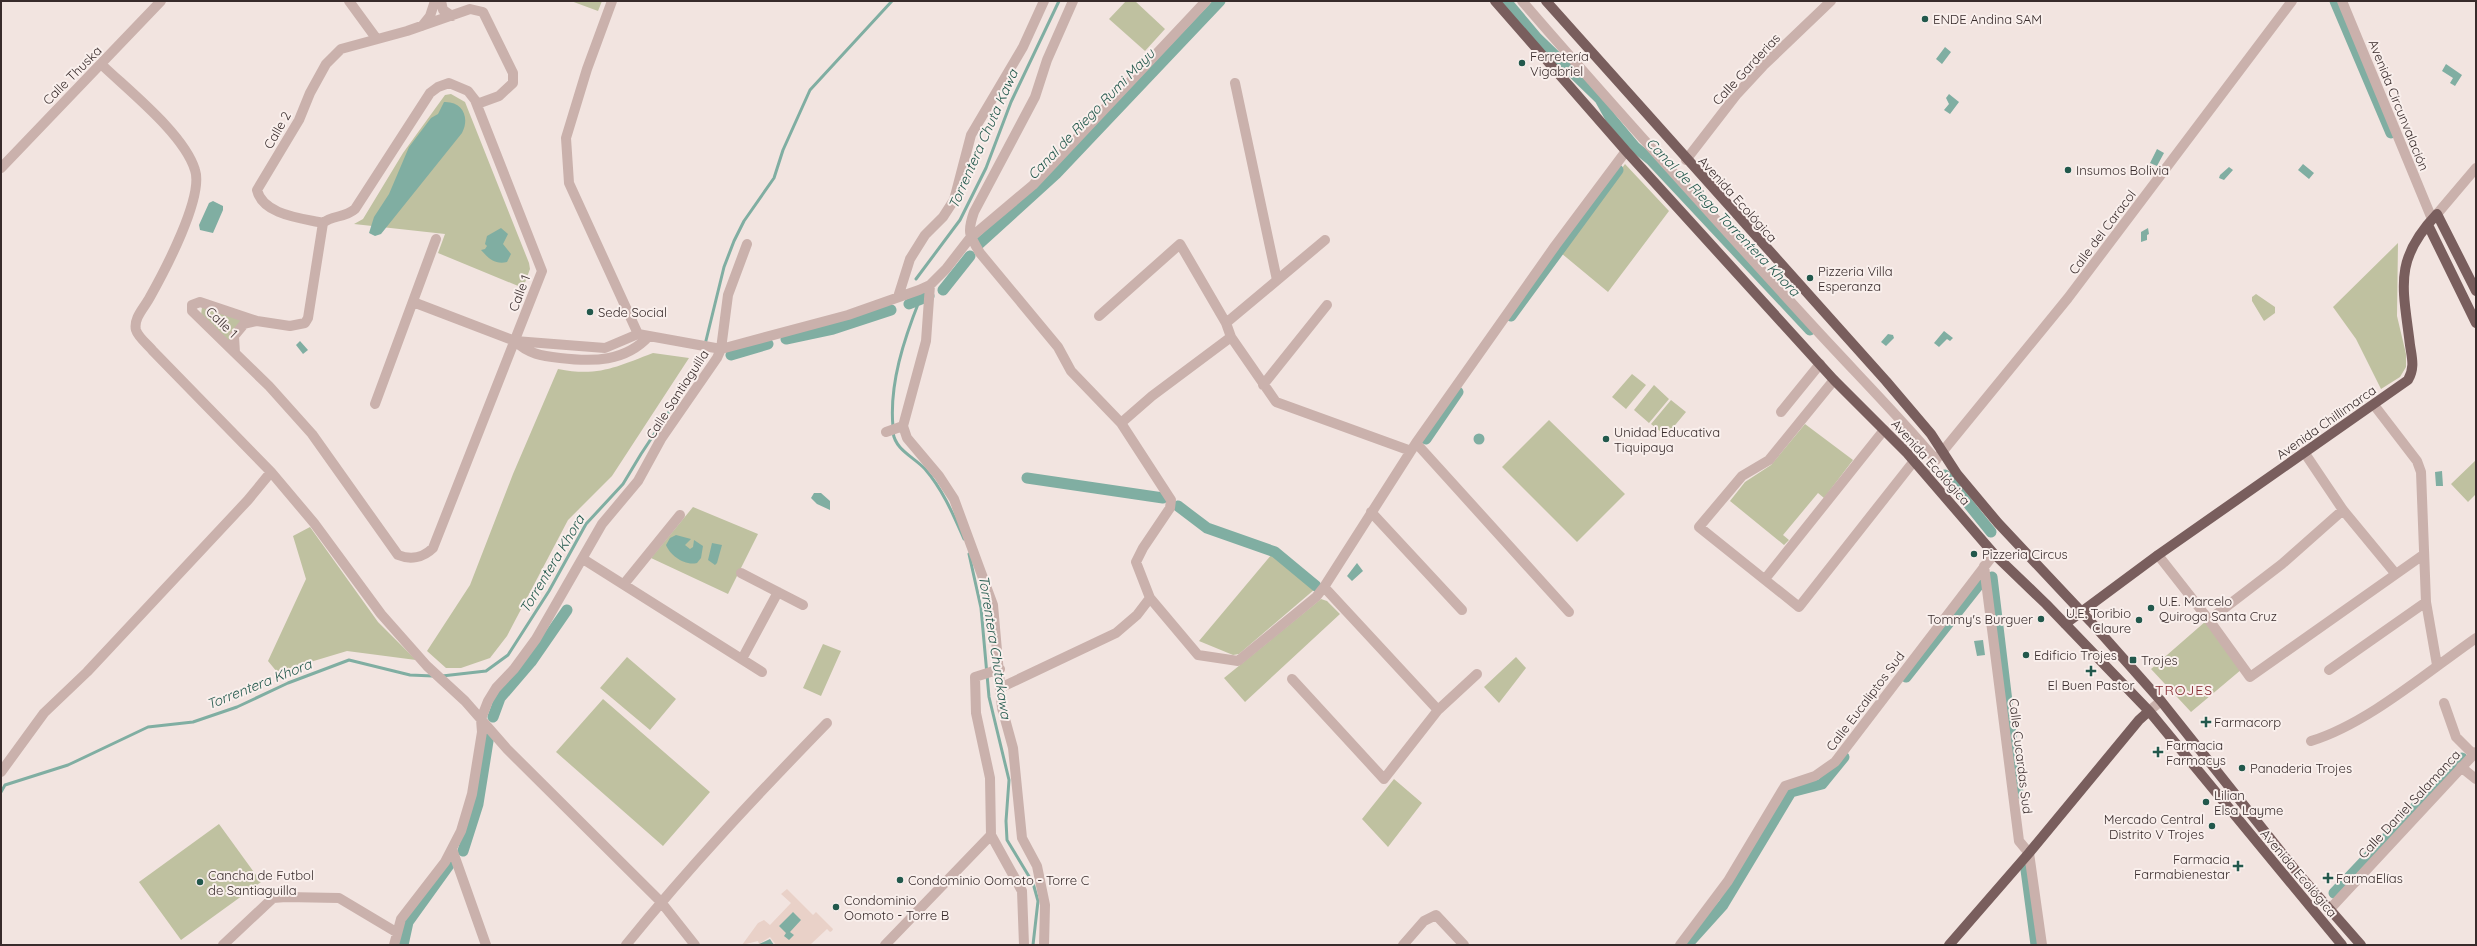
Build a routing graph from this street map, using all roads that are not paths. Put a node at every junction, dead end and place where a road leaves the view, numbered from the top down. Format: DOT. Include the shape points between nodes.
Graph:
graph roads {
  1 [pos="161,1"];
  2 [pos="349,1"];
  3 [pos="435,1"];
  4 [pos="442,1"];
  5 [pos="612,1"];
  6 [pos="1044,1"];
  7 [pos="1073,1"];
  8 [pos="1206,1"];
  9 [pos="1495,1"];
  10 [pos="1522,1"];
  11 [pos="1547,1"];
  12 [pos="1831,1"];
  13 [pos="2292,1"];
  14 [pos="2342,1"];
  15 [pos="452,16"];
  16 [pos="422,26"];
  17 [pos="376,38"];
  18 [pos="101,64"];
  19 [pos="1235,83"];
  20 [pos="476,104"];
  21 [pos="1626,151"];
  22 [pos="1686,160"];
  23 [pos="1,168"];
  24 [pos="2476,168"];
  25 [pos="2432,220"];
  26 [pos="323,223"];
  27 [pos="970,238"];
  28 [pos="436,239"];
  29 [pos="1325,240"];
  30 [pos="747,244"];
  31 [pos="1277,280"];
  32 [pos="930,285"];
  33 [pos="2476,292"];
  34 [pos="900,296"];
  35 [pos="413,302"];
  36 [pos="1327,305"];
  37 [pos="1099,316"];
  38 [pos="257,321"];
  39 [pos="1226,323"];
  40 [pos="2476,324"];
  41 [pos="638,334"];
  42 [pos="649,336"];
  43 [pos="1231,337"];
  44 [pos="515,341"];
  45 [pos="557,345"];
  46 [pos="719,349"];
  47 [pos="235,353"];
  48 [pos="556,357"];
  49 [pos="1820,364"];
  50 [pos="1834,380"];
  51 [pos="1263,385"];
  52 [pos="375,404"];
  53 [pos="2374,405"];
  54 [pos="1781,412"];
  55 [pos="1122,423"];
  56 [pos="1884,430"];
  57 [pos="1414,447"];
  58 [pos="1942,450"];
  59 [pos="2304,452"];
  60 [pos="1936,460"];
  61 [pos="1914,461"];
  62 [pos="271,472"];
  63 [pos="1925,473"];
  64 [pos="2343,510"];
  65 [pos="1372,512"];
  66 [pos="680,514"];
  67 [pos="1994,554"];
  68 [pos="2158,555"];
  69 [pos="2423,555"];
  70 [pos="583,559"];
  71 [pos="1984,566"];
  72 [pos="741,573"];
  73 [pos="2395,573"];
  74 [pos="1765,579"];
  75 [pos="624,584"];
  76 [pos="1324,587"];
  77 [pos="778,592"];
  78 [pos="1150,598"];
  79 [pos="2426,602"];
  80 [pos="803,605"];
  81 [pos="1462,610"];
  82 [pos="2080,611"];
  83 [pos="1569,612"];
  84 [pos="2209,620"];
  85 [pos="2066,624"];
  86 [pos="2476,638"];
  87 [pos="742,659"];
  88 [pos="2437,664"];
  89 [pos="1000,669"];
  90 [pos="2329,670"];
  91 [pos="762,672"];
  92 [pos="1477,674"];
  93 [pos="1292,679"];
  94 [pos="1002,687"];
  95 [pos="2161,701"];
  96 [pos="2444,703"];
  97 [pos="1438,710"];
  98 [pos="2149,711"];
  99 [pos="481,719"];
  100 [pos="827,724"];
  101 [pos="2311,741"];
  102 [pos="2475,753"];
  103 [pos="2461,767"];
  104 [pos="1,772"];
  105 [pos="2476,779"];
  106 [pos="991,835"];
  107 [pos="452,849"];
  108 [pos="2029,853"];
  109 [pos="661,902"];
  110 [pos="2329,910"];
  111 [pos="396,932"];
  112 [pos="223,945"];
  113 [pos="394,945"];
  114 [pos="486,945"];
  115 [pos="626,945"];
  116 [pos="695,945"];
  117 [pos="885,945"];
  118 [pos="1024,945"];
  119 [pos="1044,945"];
  120 [pos="1403,945"];
  121 [pos="1464,945"];
  122 [pos="1680,945"];
  123 [pos="1949,945"];
  124 [pos="2042,945"];
  125 [pos="2342,945"];
  126 [pos="2361,945"];
  1 -- 18 [label="street, Calle Thuska"];
  2 -- 17 [label="street"];
  3 -- 16 [label="street" via="430,16"];
  4 -- 15 [label="street" via="443,10"];
  5 -- 41 [label="street" via="587,69 566,138 569,183"];
  6 -- 34 [label="street" via="1023,47 971,135 954,200 943,217 924,235 910,259"];
  7 -- 27 [label="street" via="1047,60 1035,97 974,212 968,228"];
  8 -- 27 [label="street, Calle Santiaguilla" via="1033,185"];
  9 -- 21 [label="main road, Avenida Ecológica"];
  10 -- 60 [label="street" via="1652,149 1811,324 1889,405"];
  11 -- 22 [label="main road, Avenida Ecológica"];
  12 -- 22 [label="street, Calle Garderias" via="1737,94"];
  13 -- 58 [label="street, Calle del Caracol" via="2068,298 1992,393"];
  14 -- 25 [label="street, Avenida Circunvalación"];
  15 -- 16 [label="street, Calle 2"];
  15 -- 20 [label="street, Calle 2" via="470,9 483,12 513,73 513,83 508,90"];
  16 -- 17 [label="street, Calle 2"];
  17 -- 26 [label="street, Calle 2" via="341,48 332,57 310,92 299,120 257,190 259,198 267,206 281,213"];
  18 -- 23 [label="street, Calle Thuska"];
  18 -- 62 [label="street" via="165,125 191,160 196,172 196,184 187,223 136,320 136,330 153,351"];
  19 -- 31 [label="street"];
  20 -- 26 [label="street, Calle 1" via="468,91 449,83 430,93 354,209 349,214"];
  20 -- 44 [label="street, Calle 1" via="542,266"];
  21 -- 49 [label="main road, Avenida Ecológica"];
  21 -- 57 [label="street" via="1555,246"];
  22 -- 58 [label="main road, Avenida Ecológica" via="1886,381"];
  24 -- 25 [label="street, Avenida Chillimarca"];
  25 -- 33 [label="main road, Avenida Circunvalación"];
  25 -- 40 [label="main road, Avenida Circunvalación"];
  25 -- 53 [label="main road, Avenida Chillimarca" via="2414,243 2405,265 2405,300 2413,369 2408,380"];
  26 -- 38 [label="street, Calle 1" via="308,318 305,323 290,326"];
  27 -- 32 [label="street, Calle Santiaguilla"];
  27 -- 55 [label="street" via="1058,347 1071,371"];
  28 -- 35 [label="street"];
  29 -- 31 [label="street"];
  30 -- 46 [label="street" via="728,295"];
  31 -- 39 [label="street"];
  32 -- 34 [label="street, Calle Santiaguilla"];
  32 -- 89 [label="street" via="926,341 895,429 907,438 939,476 954,499 993,605"];
  34 -- 46 [label="street, Calle Santiaguilla" via="848,315"];
  35 -- 44 [label="street"];
  35 -- 52 [label="street"];
  36 -- 51 [label="street"];
  37 -- 39 [label="street" via="1180,244"];
  38 -- 47 [label="street, Calle 1" via="239,328 234,336"];
  38 -- 47 [label="street, Calle 1" via="200,302 192,306 192,312"];
  39 -- 43 [label="street"];
  41 -- 42 [label="street"];
  41 -- 45 [label="street" via="605,348"];
  42 -- 46 [label="street"];
  42 -- 48 [label="street" via="640,345 609,358 599,360"];
  43 -- 51 [label="street"];
  43 -- 55 [label="street" via="1152,396"];
  44 -- 45 [label="street"];
  44 -- 47 [label="street, Calle 1" via="433,548 427,554 406,558 398,555 312,434"];
  44 -- 48 [label="street" via="531,353"];
  45 -- 48 [label="street" via="554,351"];
  46 -- 70 [label="street, Calle Santiaguilla" via="661,439 638,481 602,524"];
  49 -- 50 [label="main road, Avenida Ecológica"];
  49 -- 54 [label="street"];
  50 -- 56 [label="main road, Avenida Ecológica"];
  50 -- 74 [label="street" via="1769,460 1742,476 1699,526"];
  51 -- 57 [label="street" via="1276,402"];
  53 -- 59 [label="main road, Avenida Chillimarca"];
  53 -- 69 [label="street" via="2420,467"];
  55 -- 78 [label="street" via="1170,500 1170,508 1136,562"];
  56 -- 61 [label="main road, Avenida Ecológica"];
  56 -- 74 [label="street"];
  57 -- 65 [label="street"];
  57 -- 83 [label="street"];
  58 -- 60 [label="street, Calle del Caracol"];
  58 -- 82 [label="main road, Avenida Ecológica" via="1957,474 1998,523"];
  59 -- 64 [label="street"];
  59 -- 68 [label="main road, Avenida Chillimarca"];
  60 -- 63 [label="street, Calle del Caracol"];
  61 -- 63 [label="main road, Avenida Ecológica"];
  61 -- 74 [label="street" via="1799,607"];
  62 -- 99 [label="street" via="314,523 381,614 439,679"];
  62 -- 104 [label="street" via="248,500 87,672 44,713"];
  63 -- 67 [label="main road, Avenida Ecológica"];
  64 -- 73 [label="street"];
  64 -- 84 [label="street" via="2282,564"];
  65 -- 76 [label="street"];
  65 -- 81 [label="street"];
  66 -- 75 [label="street"];
  67 -- 71 [label="street, Calle Eucaliptos Sud"];
  67 -- 85 [label="main road, Avenida Ecológica"];
  68 -- 82 [label="main road, Avenida Chillimarca"];
  68 -- 84 [label="street"];
  69 -- 73 [label="street"];
  69 -- 79 [label="street"];
  70 -- 75 [label="street"];
  70 -- 99 [label="street, Calle Santiaguilla" via="536,639 496,688"];
  71 -- 108 [label="street, Calle Cucardas Sud" via="2019,841"];
  71 -- 122 [label="street, Calle Eucaliptos Sud" via="1835,762 1815,776 1785,786 1728,881"];
  72 -- 77 [label="street"];
  73 -- 84 [label="street" via="2250,677"];
  75 -- 87 [label="street"];
  76 -- 78 [label="street" via="1316,597 1238,660 1198,655"];
  76 -- 97 [label="street"];
  77 -- 80 [label="street"];
  77 -- 87 [label="street"];
  78 -- 94 [label="street" via="1137,615 1116,633"];
  79 -- 88 [label="street"];
  79 -- 90 [label="street"];
  82 -- 85 [label="main road, Avenida Chillimarca"];
  82 -- 95 [label="main road, Avenida Ecológica"];
  85 -- 98 [label="main road, Avenida Ecológica"];
  86 -- 88 [label="street"];
  87 -- 91 [label="street"];
  88 -- 101 [label="street" via="2361,719 2328,736"];
  89 -- 94 [label="street"];
  89 -- 106 [label="street" via="975,677 974,688 976,713 990,778"];
  92 -- 97 [label="street"];
  93 -- 97 [label="street" via="1384,779"];
  94 -- 119 [label="street" via="1002,708 1014,748 1022,838 1038,866 1045,905"];
  95 -- 98 [label="street"];
  95 -- 110 [label="main road, Avenida Ecológica"];
  96 -- 102 [label="street" via="2456,737"];
  98 -- 108 [label="main road"];
  98 -- 125 [label="main road, Avenida Ecológica"];
  99 -- 107 [label="street, Calle Santiaguilla" via="482,732 472,794 467,814"];
  99 -- 109 [label="street" via="507,749"];
  100 -- 109 [label="street" via="742,811"];
  102 -- 103 [label="street, Calle Daniel Salamanca"];
  103 -- 105 [label="street"];
  103 -- 110 [label="street, Calle Daniel Salamanca"];
  106 -- 117 [label="street"];
  106 -- 118 [label="street" via="1022,891"];
  107 -- 111 [label="street, Calle Santiaguilla" via="437,874 408,908"];
  107 -- 114 [label="street"];
  108 -- 123 [label="main road"];
  108 -- 124 [label="street, Calle Cucardas Sud"];
  109 -- 115 [label="street"];
  109 -- 116 [label="street"];
  110 -- 126 [label="main road, Avenida Ecológica"];
  111 -- 112 [label="street" via="339,898 286,897 273,898"];
  111 -- 113 [label="street, Calle Santiaguilla"];
  120 -- 121 [label="street" via="1424,921 1436,915"];
}
